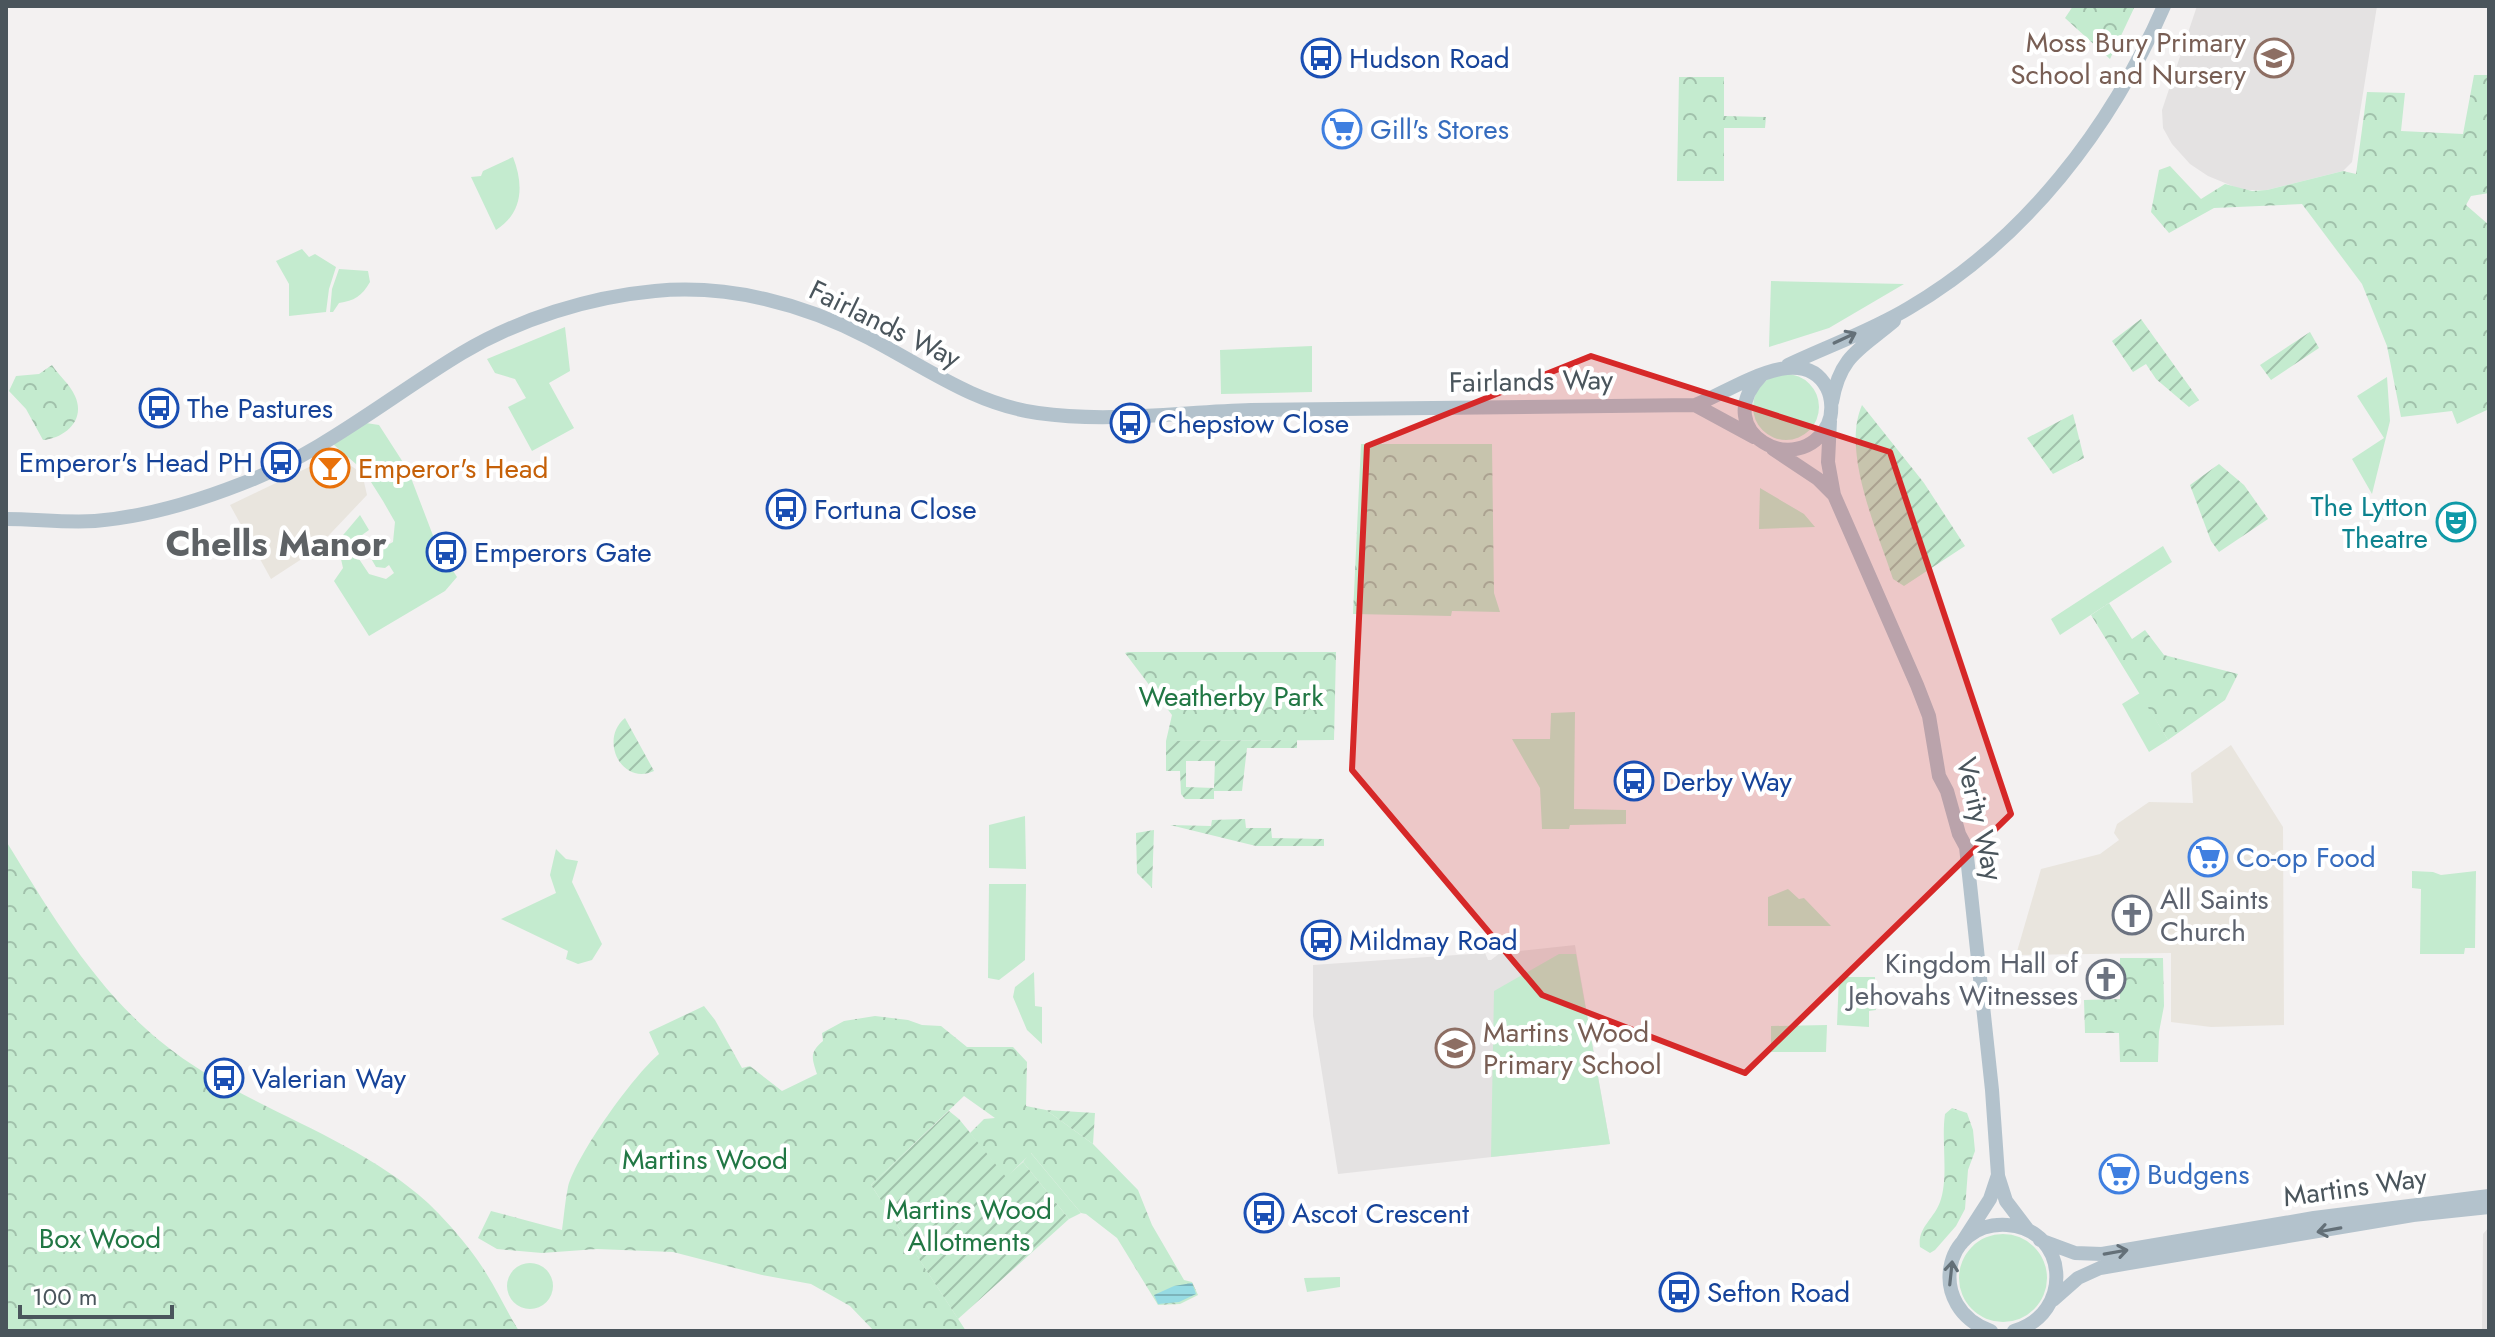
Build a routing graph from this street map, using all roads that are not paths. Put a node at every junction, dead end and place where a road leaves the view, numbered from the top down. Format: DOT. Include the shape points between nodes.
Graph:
graph roads {
  1 [pos="2164,6"];
  2 [pos="1907,310"];
  3 [pos="1784,367"];
  4 [pos="1761,376"];
  5 [pos="1695,405"];
  6 [pos="1831,414"];
  7 [pos="1754,437"];
  8 [pos="1770,447"];
  9 [pos="1834,495"];
  10 [pos="6,519"];
  11 [pos="1998,1175"];
  12 [pos="2489,1196"];
  13 [pos="2489,1207"];
  14 [pos="2034,1235"];
  15 [pos="1961,1244"];
  16 [pos="2053,1300"];
  17 [pos="1991,1331"];
  18 [pos="2014,1331"];
  1 -- 2 [label="main road" via="2116,100 2028,214 1969,266"];
  3 -- 2 [label="main road, one-way"];
  2 -- 6 [label="main road" via="1846,361 1835,383"];
  3 -- 4 [label="main road"];
  3 -- 6 [label="main road" via="1806,368 1821,377"];
  4 -- 5 [label="main road, Fairlands Way"];
  4 -- 7 [label="main road" via="1745,407"];
  5 -- 7 [label="main road, Fairlands Way"];
  5 -- 10 [label="main road, Fairlands Way" via="1083,418 1005,407 965,392 832,320 792,306 708,290 654,291 589,302 505,331 312,449 244,483 108,520"];
  6 -- 8 [label="main road" via="1823,433 1811,443 1788,450"];
  6 -- 9 [label="main road, Verity Way" via="1828,462"];
  7 -- 8 [label="main road"];
  8 -- 9 [label="main road, Verity Way"];
  9 -- 11 [label="main road, Verity Way" via="1929,716 1939,776 1966,847"];
  11 -- 14 [label="main road, Verity Way" via="2006,1201"];
  11 -- 15 [label="main road, Verity Way" via="1990,1199"];
  14 -- 12 [label="main road, Martins Way, one-way" via="2075,1253 2102,1254 2314,1218"];
  13 -- 16 [label="main road, Martins Way, one-way" via="2100,1268 2078,1278"];
  14 -- 15 [label="main road, Martins Way" via="2005,1224 1981,1229"];
  14 -- 16 [label="main road" via="2054,1261"];
  17 -- 15 [label="main road, one-way" via="1963,1315 1950,1292 1951,1265"];
  16 -- 18 [label="main road, Martins Way" via="2040,1318"];
}
